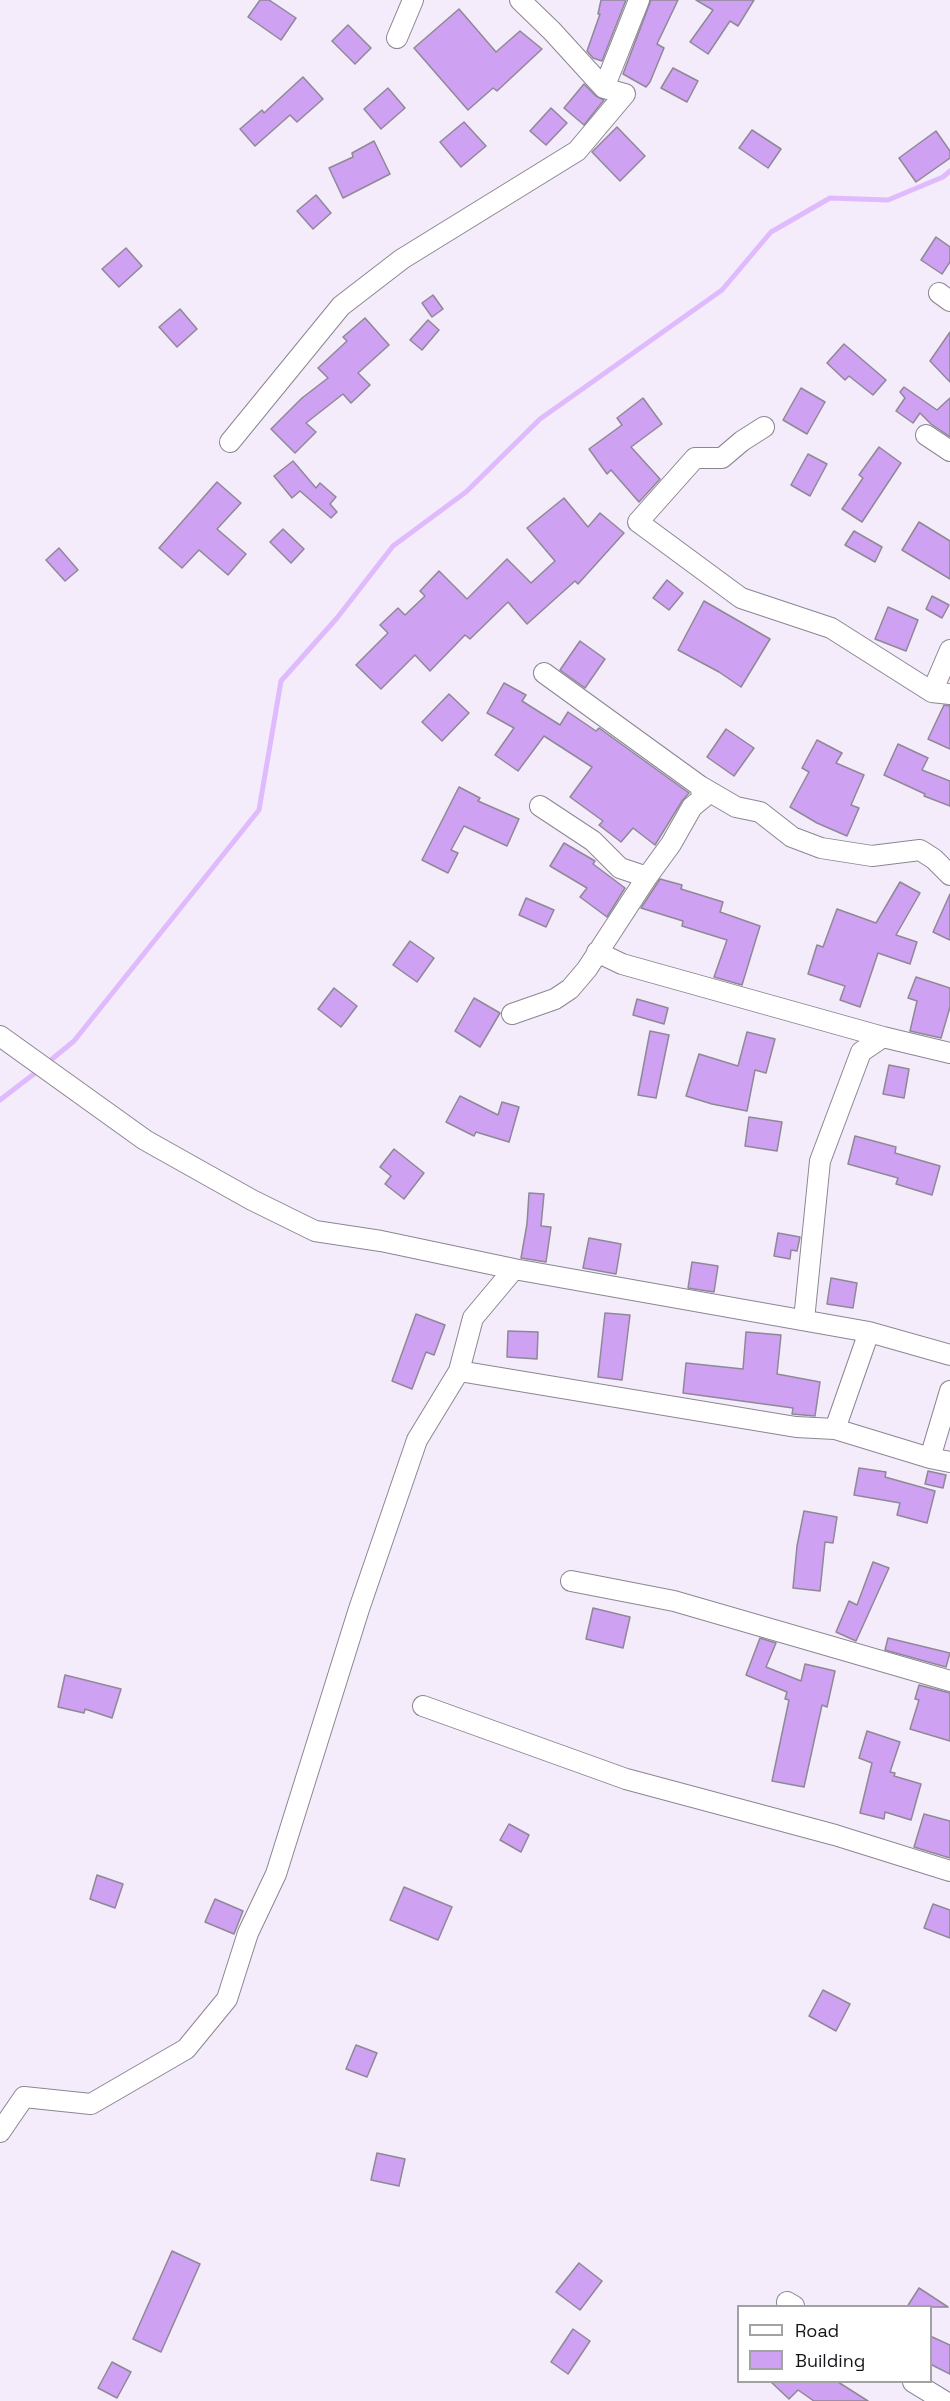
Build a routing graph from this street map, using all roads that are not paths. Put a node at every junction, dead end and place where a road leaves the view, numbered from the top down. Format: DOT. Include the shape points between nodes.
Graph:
graph roads {
  1 [pos="413,0"];
  2 [pos="520,0"];
  3 [pos="639,0"];
  4 [pos="397,38"];
  5 [pos="604,88"];
  6 [pos="764,427"];
  7 [pos="926,435"];
  8 [pos="230,442"];
  9 [pos="950,451"];
  10 [pos="950,651"];
  11 [pos="544,673"];
  12 [pos="941,693"];
  13 [pos="700,786"];
  14 [pos="540,806"];
  15 [pos="950,875"];
  16 [pos="647,877"];
  17 [pos="597,952"];
  18 [pos="512,1014"];
  19 [pos="0,1036"];
  20 [pos="883,1037"];
  21 [pos="950,1053"];
  22 [pos="514,1269"];
  23 [pos="804,1320"];
  24 [pos="869,1332"];
  25 [pos="950,1355"];
  26 [pos="459,1371"];
  27 [pos="950,1391"];
  28 [pos="836,1429"];
  29 [pos="930,1458"];
  30 [pos="950,1462"];
  31 [pos="571,1581"];
  32 [pos="950,1681"];
  33 [pos="423,1706"];
  34 [pos="950,1870"];
  35 [pos="0,2132"];
  36 [pos="915,2383"];
  37 [pos="944,2401"];
  1 -- 4 [label="street"];
  2 -- 5 [label="street"];
  3 -- 5 [label="street"];
  5 -- 8 [label="street" via="625,94 577,151 402,259 341,306"];
  6 -- 12 [label="street" via="722,458 695,458 638,522 741,598 831,628"];
  7 -- 9 [label="street"];
  10 -- 12 [label="street"];
  11 -- 13 [label="street"];
  13 -- 15 [label="street" via="736,807 760,812 792,837 820,848 872,856 920,850"];
  13 -- 16 [label="street" via="703,798 692,807"];
  14 -- 16 [label="street" via="593,841 620,868"];
  16 -- 17 [label="street"];
  17 -- 18 [label="street" via="570,989 555,999"];
  17 -- 20 [label="street" via="622,964"];
  19 -- 22 [label="street" via="145,1140 315,1231"];
  20 -- 21 [label="street"];
  20 -- 23 [label="street" via="861,1052 820,1161"];
  22 -- 23 [label="street"];
  22 -- 26 [label="street" via="473,1318"];
  23 -- 24 [label="street"];
  24 -- 25 [label="street"];
  24 -- 28 [label="street"];
  26 -- 28 [label="street" via="796,1427"];
  26 -- 35 [label="street" via="417,1440 276,1874 248,1933 227,1999 186,2049 91,2104 24,2097"];
  27 -- 29 [label="street"];
  28 -- 29 [label="street"];
  29 -- 30 [label="street"];
  31 -- 32 [label="street" via="674,1601"];
  33 -- 34 [label="street" via="626,1779"];
  36 -- 37 [label="street"];
}
